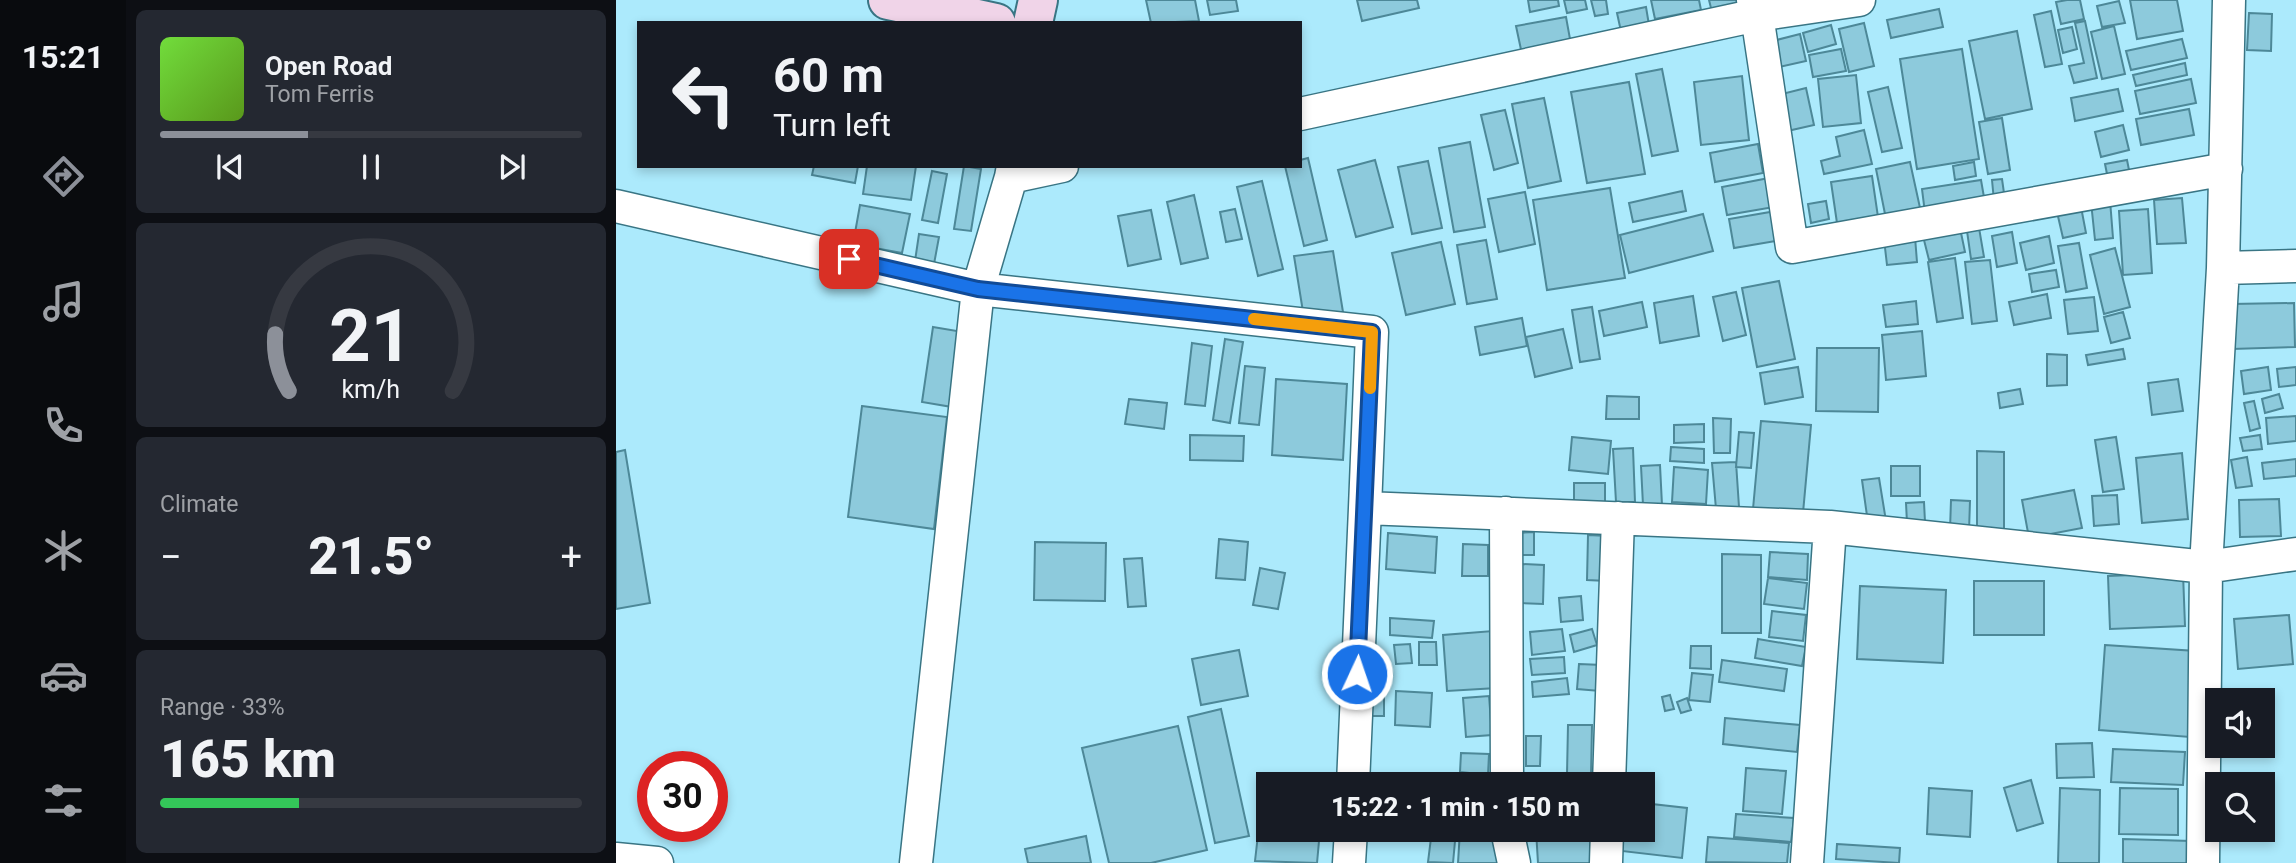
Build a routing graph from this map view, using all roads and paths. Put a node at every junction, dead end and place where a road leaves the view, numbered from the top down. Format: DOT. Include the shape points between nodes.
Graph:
graph roads {
  1 [pos="888,0"];
  2 [pos="1038,0"];
  3 [pos="1859,0"];
  4 [pos="2229,0"];
  5 [pos="1755,8"];
  6 [pos="987,21"];
  7 [pos="1033,21"];
  8 [pos="1302,114"];
  9 [pos="1045,168"];
  10 [pos="2226,169"];
  11 [pos="1012,172"];
  12 [pos="616,206"];
  13 [pos="2296,266"];
  14 [pos="2223,268"];
  15 [pos="978,289"];
  16 [pos="1365,508"];
  17 [pos="1506,513"];
  18 [pos="1618,518"];
  19 [pos="1830,527"];
  20 [pos="2296,554"];
  21 [pos="2206,568"];
  22 [pos="1354,772"];
  23 [pos="1507,772"];
  24 [pos="1609,772"];
  25 [pos="1350,842"];
  26 [pos="1510,842"];
  27 [pos="1607,842"];
  28 [pos="616,859"];
  29 [pos="657,863"];
  30 [pos="916,863"];
  31 [pos="1349,863"];
  32 [pos="1514,863"];
  33 [pos="1606,863"];
  34 [pos="1807,863"];
  35 [pos="2203,863"];
  1 -- 6 [label="main road"];
  2 -- 7 [label="main road"];
  3 -- 5 [label="street"];
  4 -- 10 [label="street"];
  5 -- 8 [label="street"];
  5 -- 10 [label="street" via="1792,247"];
  9 -- 11 [label="street"];
  10 -- 14 [label="street"];
  11 -- 15 [label="street"];
  12 -- 15 [label="street"];
  13 -- 14 [label="street"];
  14 -- 21 [label="street"];
  15 -- 16 [label="street" via="1372,332"];
  15 -- 30 [label="street"];
  16 -- 17 [label="street"];
  16 -- 22 [label="street"];
  17 -- 18 [label="street"];
  17 -- 23 [label="street"];
  18 -- 19 [label="street"];
  18 -- 24 [label="street"];
  19 -- 21 [label="street"];
  19 -- 34 [label="street"];
  20 -- 21 [label="street"];
  21 -- 35 [label="street"];
  25 -- 31 [label="street"];
  26 -- 32 [label="street"];
  27 -- 33 [label="street"];
  28 -- 29 [label="street"];
}
